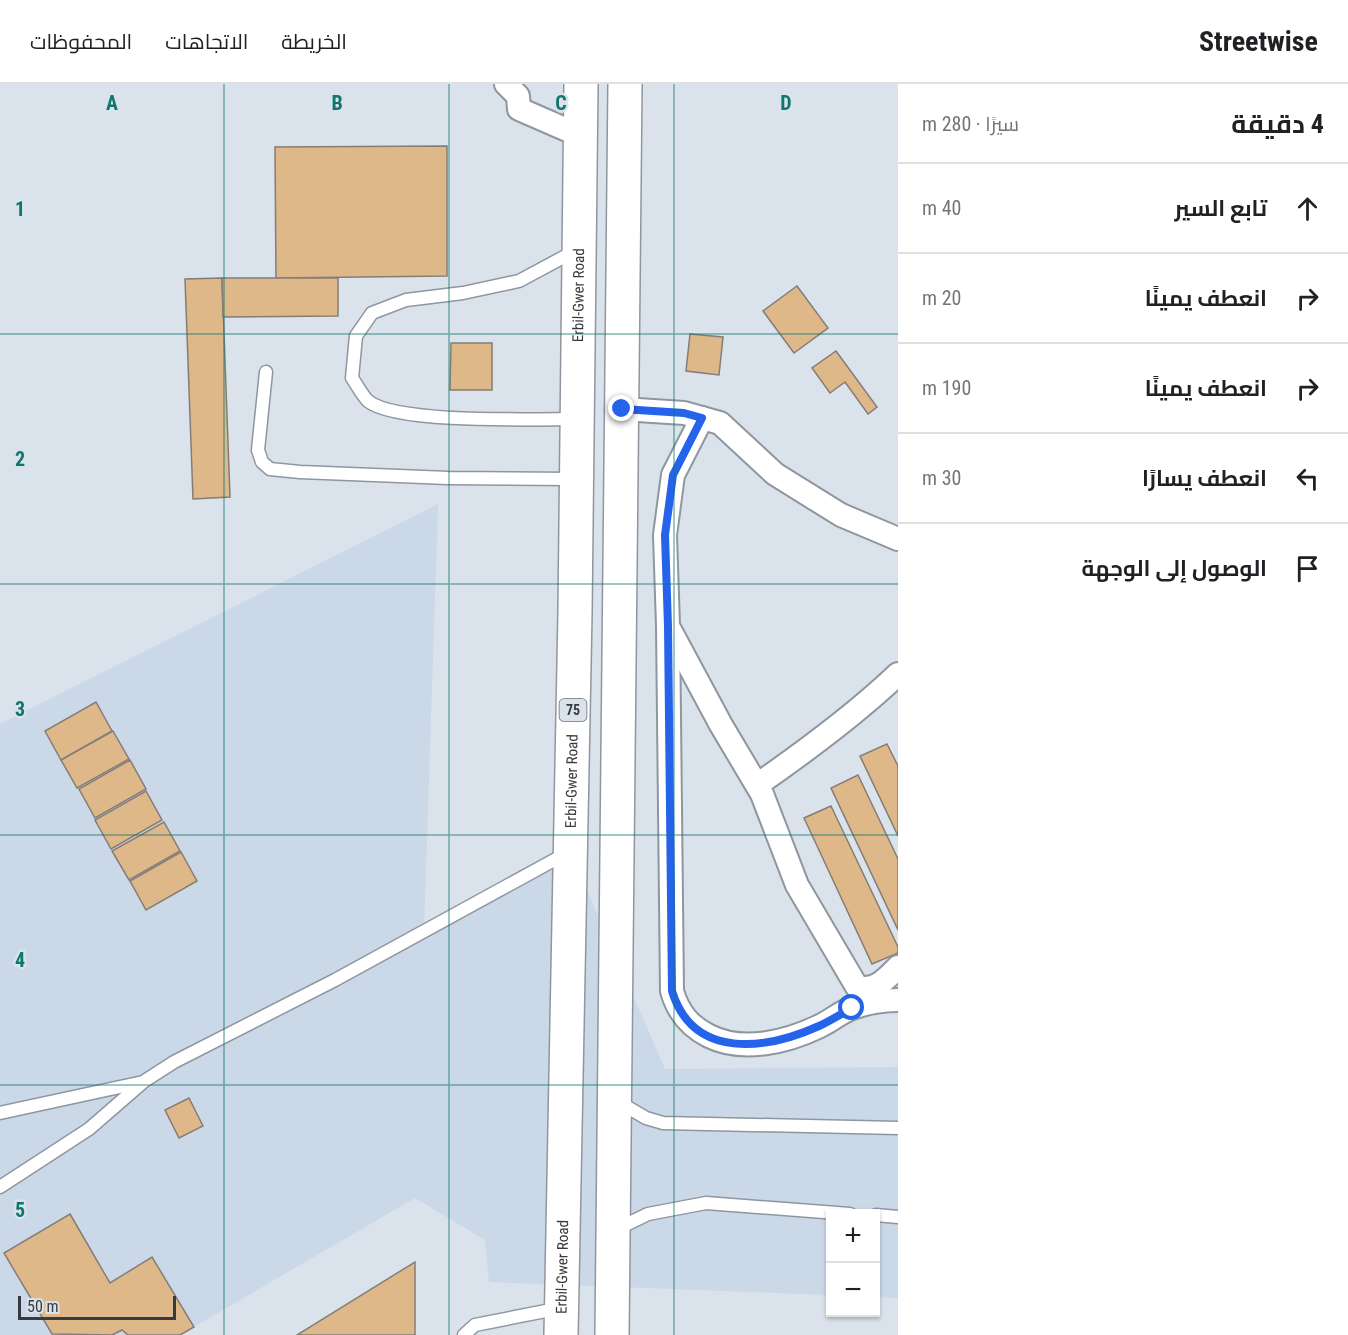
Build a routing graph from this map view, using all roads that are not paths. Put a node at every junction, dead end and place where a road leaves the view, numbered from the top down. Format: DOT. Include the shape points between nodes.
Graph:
graph roads {
  1 [pos="506,84"];
  2 [pos="581,84"];
  3 [pos="625,84"];
  4 [pos="581,136"];
  5 [pos="579,249"];
  6 [pos="266,372"];
  7 [pos="622,409"];
  8 [pos="702,418"];
  9 [pos="577,419"];
  10 [pos="576,478"];
  11 [pos="898,539"];
  12 [pos="668,626"];
  13 [pos="898,674"];
  14 [pos="757,785"];
  15 [pos="570,851"];
  16 [pos="898,967"];
  17 [pos="898,1000"];
  18 [pos="143,1082"];
  19 [pos="615,1100"];
  20 [pos="0,1113"];
  21 [pos="898,1128"];
  22 [pos="0,1187"];
  23 [pos="826,1212"];
  24 [pos="880,1215"];
  25 [pos="898,1217"];
  26 [pos="613,1231"];
  27 [pos="562,1321"];
  28 [pos="464,1335"];
  29 [pos="612,1335"];
  1 -- 4 [label="street" via="518,96 519,109"];
  2 -- 4 [label="highway, Erbil-Gwer Road / 75"];
  3 -- 7 [label="highway"];
  4 -- 5 [label="highway, Erbil-Gwer Road / 75"];
  5 -- 9 [label="highway, Erbil-Gwer Road / 75"];
  5 -- 9 [label="lane" via="519,281 406,300 372,313 356,336 352,378 369,401 399,413 481,419"];
  6 -- 10 [label="lane" via="258,450 262,462 270,469 448,478"];
  7 -- 8 [label="street"];
  7 -- 19 [label="highway"];
  8 -- 11 [label="street" via="720,423 775,474 841,515"];
  8 -- 12 [label="street" via="673,475 665,535"];
  9 -- 10 [label="highway, Erbil-Gwer Road / 75"];
  10 -- 15 [label="highway, Erbil-Gwer Road / 75"];
  12 -- 14 [label="street"];
  12 -- 17 [label="street" via="672,991 676,1007 697,1030 733,1045 785,1038 852,1008"];
  13 -- 14 [label="street" via="806,751"];
  14 -- 16 [label="street" via="797,885 857,987 866,990 876,986"];
  15 -- 18 [label="lane"];
  15 -- 27 [label="highway, Erbil-Gwer Road / 75"];
  18 -- 20 [label="lane"];
  18 -- 22 [label="lane" via="89,1129"];
  19 -- 21 [label="lane" via="663,1123"];
  19 -- 26 [label="highway"];
  23 -- 26 [label="lane" via="706,1203 648,1214"];
  24 -- 25 [label="lane"];
  26 -- 29 [label="highway"];
  27 -- 28 [label="lane" via="475,1325"];
}
